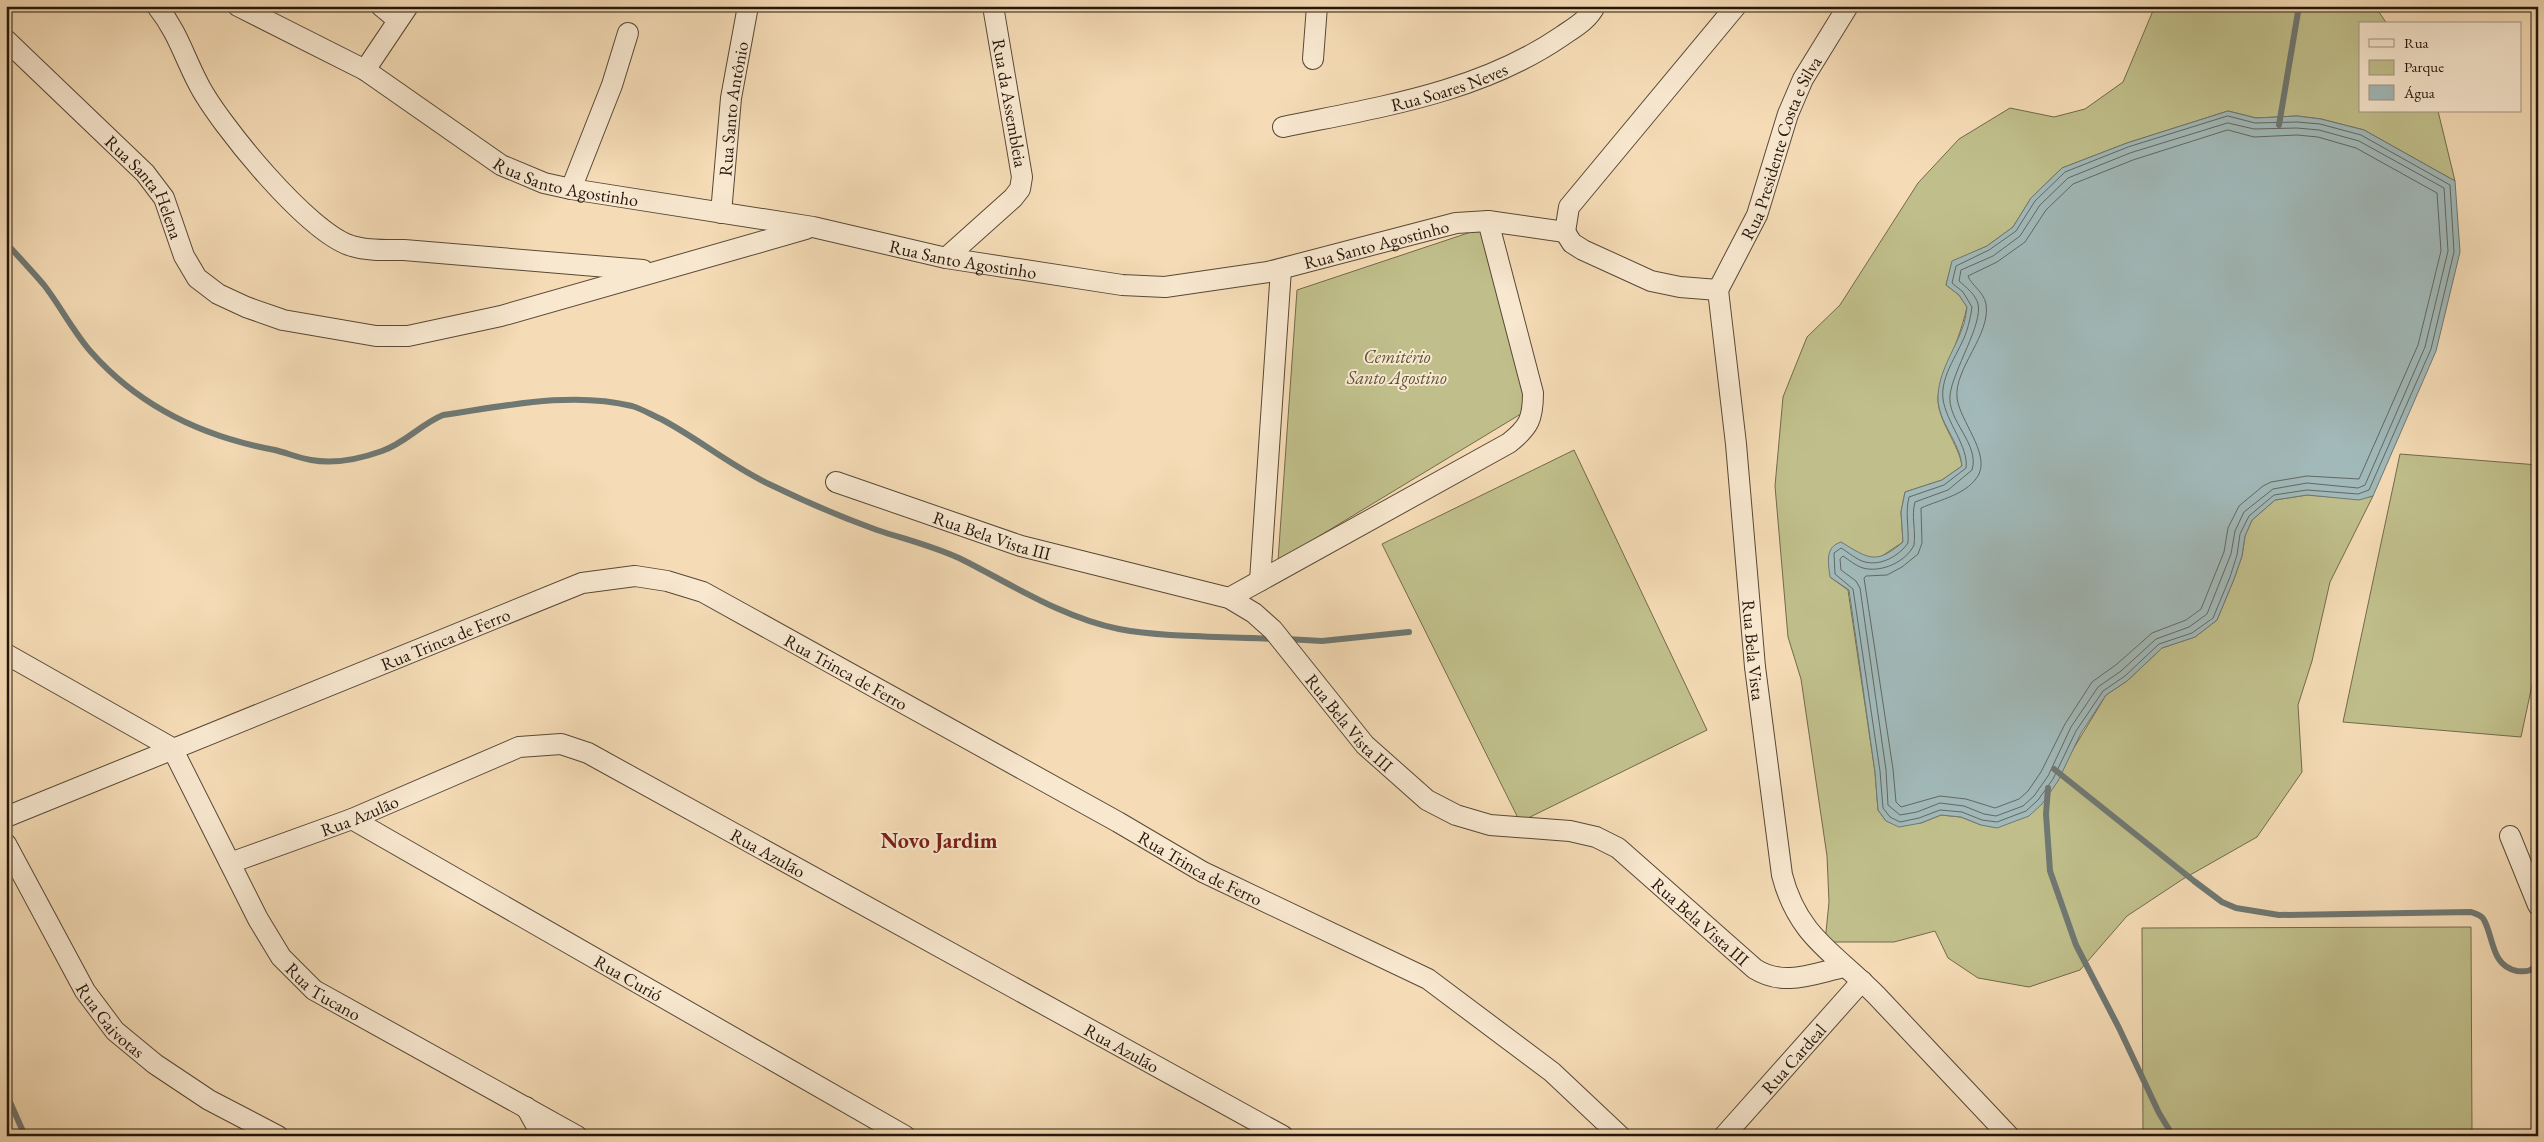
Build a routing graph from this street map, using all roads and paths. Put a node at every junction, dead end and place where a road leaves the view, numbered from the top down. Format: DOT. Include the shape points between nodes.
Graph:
graph roads {
  1 [pos="157,6"];
  2 [pos="238,6"];
  3 [pos="382,6"];
  4 [pos="748,6"];
  5 [pos="993,6"];
  6 [pos="1317,6"];
  7 [pos="1595,6"];
  8 [pos="1848,6"];
  9 [pos="1728,9"];
  10 [pos="403,13"];
  11 [pos="628,33"];
  12 [pos="6,40"];
  13 [pos="1313,59"];
  14 [pos="365,70"];
  15 [pos="1283,127"];
  16 [pos="570,189"];
  17 [pos="721,213"];
  18 [pos="1488,221"];
  19 [pos="813,227"];
  20 [pos="1566,232"];
  21 [pos="946,258"];
  22 [pos="1281,269"];
  23 [pos="655,271"];
  24 [pos="1718,290"];
  25 [pos="836,482"];
  26 [pos="1260,581"];
  27 [pos="1229,598"];
  28 [pos="6,654"];
  29 [pos="172,748"];
  30 [pos="6,816"];
  31 [pos="352,819"];
  32 [pos="2510,836"];
  33 [pos="6,844"];
  34 [pos="230,863"];
  35 [pos="2538,905"];
  36 [pos="1844,967"];
  37 [pos="1862,981"];
  38 [pos="525,1106"];
  39 [pos="278,1136"];
  40 [pos="542,1136"];
  41 [pos="577,1136"];
  42 [pos="905,1136"];
  43 [pos="1283,1136"];
  44 [pos="1620,1136"];
  45 [pos="1724,1136"];
  46 [pos="2009,1136"];
  1 -- 23 [label="street" via="171,24 202,90 233,137 322,230 351,246"];
  2 -- 14 [label="street, Rua Santo Agostinho"];
  3 -- 10 [label="street"];
  4 -- 17 [label="street, Rua Santo Antônio" via="731,98"];
  5 -- 21 [label="street, Rua da Assembleia" via="1022,177 1020,189"];
  6 -- 13 [label="street"];
  7 -- 15 [label="street, Rua Soares Neves" via="1590,17 1544,48 1486,76 1420,99"];
  8 -- 24 [label="street, Rua Presidente Costa e Silva" via="1803,79 1788,114 1757,215"];
  9 -- 20 [label="street" via="1569,207"];
  10 -- 14 [label="street"];
  11 -- 16 [label="street" via="612,84"];
  12 -- 23 [label="street, Rua Santa Helena" via="145,172 164,198 184,256 197,278 225,297 283,320 376,336 408,336 501,316"];
  14 -- 16 [label="street, Rua Santo Agostinho" via="501,165 544,183"];
  16 -- 17 [label="street, Rua Santo Agostinho"];
  17 -- 19 [label="street, Rua Santo Agostinho"];
  18 -- 20 [label="street, Rua Santo Agostinho"];
  18 -- 22 [label="street, Rua Santo Agostinho" via="1456,223"];
  18 -- 26 [label="street" via="1533,392 1533,414 1524,431 1508,443"];
  19 -- 21 [label="street, Rua Santo Agostinho"];
  19 -- 23 [label="street, Rua Santa Helena"];
  20 -- 24 [label="street" via="1572,243 1583,250 1651,281"];
  21 -- 22 [label="street, Rua Santo Agostinho" via="1122,285 1165,287 1215,282"];
  22 -- 26 [label="street"];
  24 -- 36 [label="street, Rua Bela Vista" via="1736,444 1755,667 1782,875 1792,907 1805,928"];
  25 -- 27 [label="street, Rua Bela Vista III" via="1021,546"];
  26 -- 27 [label="street"];
  27 -- 36 [label="street, Rua Bela Vista III" via="1254,613 1273,630 1365,745 1427,800 1456,815 1490,825 1570,831 1596,837 1618,848 1766,976 1791,979"];
  28 -- 29 [label="street"];
  29 -- 30 [label="street, Rua Trinca de Ferro"];
  29 -- 34 [label="street, Rua Tucano"];
  29 -- 44 [label="street, Rua Trinca de Ferro" via="582,583 635,576 667,581 703,592 1203,872 1428,979 1552,1072"];
  31 -- 34 [label="street, Rua Azulão"];
  31 -- 42 [label="street, Rua Curió"];
  31 -- 43 [label="street, Rua Azulão" via="519,747 561,744 588,753"];
  32 -- 35 [label="street"];
  33 -- 39 [label="street, Rua Gaivotas" via="85,991 116,1031 155,1064 209,1100"];
  34 -- 38 [label="street, Rua Tucano" via="281,957 314,990"];
  36 -- 37 [label="street, Rua Bela Vista"];
  37 -- 45 [label="street, Rua Cardeal"];
  37 -- 46 [label="street, Rua Bela Vista"];
  38 -- 40 [label="street"];
  38 -- 41 [label="street, Rua Tucano"];
}
